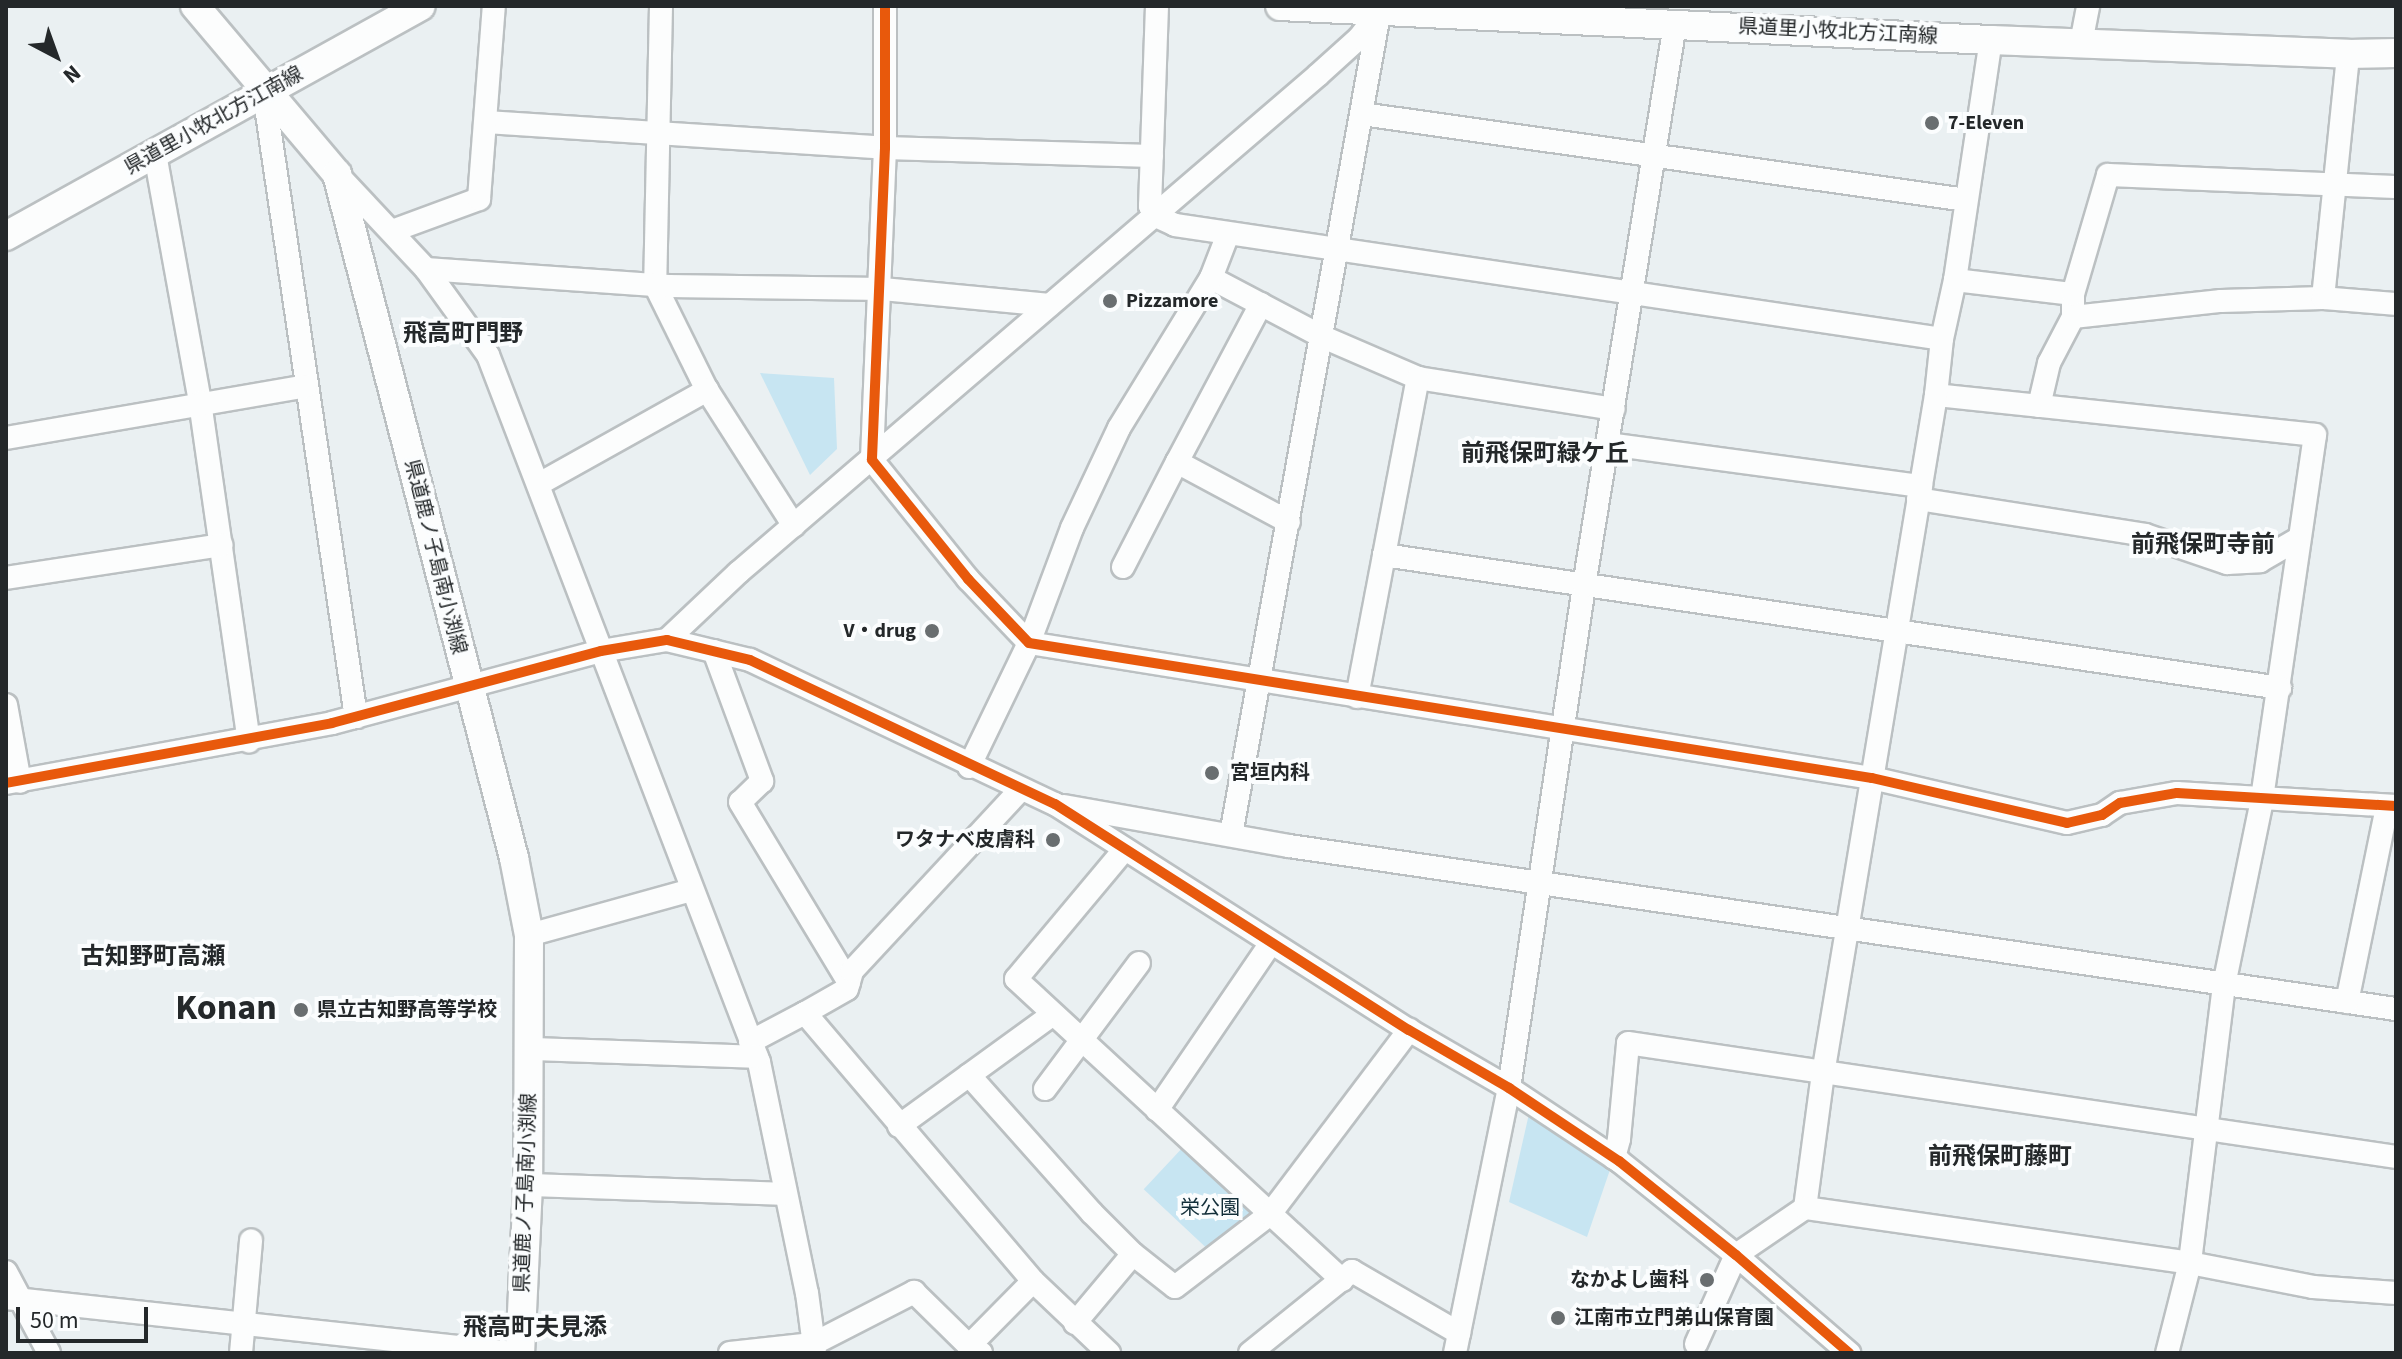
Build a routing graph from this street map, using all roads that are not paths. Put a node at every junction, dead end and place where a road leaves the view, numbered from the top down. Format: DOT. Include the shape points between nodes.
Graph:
graph roads {
  1 [pos="195,6"];
  2 [pos="421,6"];
  3 [pos="494,6"];
  4 [pos="661,6"];
  5 [pos="885,6"];
  6 [pos="1157,6"];
  7 [pos="1280,6"];
  8 [pos="2088,6"];
  9 [pos="1380,8"];
  10 [pos="1714,16"];
  11 [pos="1675,24"];
  12 [pos="1991,40"];
  13 [pos="2081,43"];
  14 [pos="2396,53"];
  15 [pos="2348,54"];
  16 [pos="267,92"];
  17 [pos="1362,114"];
  18 [pos="486,122"];
  19 [pos="657,131"];
  20 [pos="885,148"];
  21 [pos="155,154"];
  22 [pos="1152,156"];
  23 [pos="1654,156"];
  24 [pos="337,174"];
  25 [pos="2335,182"];
  26 [pos="2396,187"];
  27 [pos="1966,200"];
  28 [pos="1156,216"];
  29 [pos="392,231"];
  30 [pos="1228,234"];
  31 [pos="6,236"];
  32 [pos="1340,248"];
  33 [pos="426,269"];
  34 [pos="1211,278"];
  35 [pos="1955,280"];
  36 [pos="655,285"];
  37 [pos="878,290"];
  38 [pos="2073,294"];
  39 [pos="1632,295"];
  40 [pos="2323,298"];
  41 [pos="1261,304"];
  42 [pos="2396,304"];
  43 [pos="1049,305"];
  44 [pos="2073,317"];
  45 [pos="1323,337"];
  46 [pos="1942,339"];
  47 [pos="1418,378"];
  48 [pos="306,386"];
  49 [pos="707,390"];
  50 [pos="1936,395"];
  51 [pos="200,402"];
  52 [pos="2039,406"];
  53 [pos="1614,409"];
  54 [pos="6,438"];
  55 [pos="1609,444"];
  56 [pos="872,460"];
  57 [pos="1177,462"];
  58 [pos="539,484"];
  59 [pos="1919,492"];
  60 [pos="1289,522"];
  61 [pos="794,526"];
  62 [pos="2298,539"];
  63 [pos="221,545"];
  64 [pos="1384,555"];
  65 [pos="1123,567"];
  66 [pos="6,578"];
  67 [pos="1584,586"];
  68 [pos="1894,633"];
  69 [pos="667,640"];
  70 [pos="1029,643"];
  71 [pos="601,651"];
  72 [pos="714,651"];
  73 [pos="1260,680"];
  74 [pos="468,686"];
  75 [pos="2280,688"];
  76 [pos="1357,697"];
  77 [pos="6,705"];
  78 [pos="356,717"];
  79 [pos="1564,730"];
  80 [pos="249,741"];
  81 [pos="969,767"];
  82 [pos="1872,778"];
  83 [pos="13,782"];
  84 [pos="1021,789"];
  85 [pos="2262,800"];
  86 [pos="1055,804"];
  87 [pos="2391,807"];
  88 [pos="1231,835"];
  89 [pos="1124,850"];
  90 [pos="1541,883"];
  91 [pos="691,890"];
  92 [pos="1848,928"];
  93 [pos="529,935"];
  94 [pos="1271,943"];
  95 [pos="1139,963"];
  96 [pos="849,983"];
  97 [pos="2224,985"];
  98 [pos="2347,1002"];
  99 [pos="2396,1009"];
  100 [pos="805,1013"];
  101 [pos="1053,1014"];
  102 [pos="1409,1030"];
  103 [pos="1082,1041"];
  104 [pos="530,1049"];
  105 [pos="753,1049"];
  106 [pos="1824,1070"];
  107 [pos="969,1075"];
  108 [pos="1509,1088"];
  109 [pos="1045,1089"];
  110 [pos="1157,1110"];
  111 [pos="899,1126"];
  112 [pos="2207,1129"];
  113 [pos="2396,1157"];
  114 [pos="1614,1158"];
  115 [pos="528,1185"];
  116 [pos="784,1194"];
  117 [pos="1805,1208"];
  118 [pos="1270,1214"];
  119 [pos="251,1240"];
  120 [pos="1133,1254"];
  121 [pos="1736,1255"];
  122 [pos="2190,1263"];
  123 [pos="6,1272"];
  124 [pos="1342,1280"];
  125 [pos="1033,1281"];
  126 [pos="2396,1293"];
  127 [pos="14,1298"];
  128 [pos="1075,1323"];
  129 [pos="243,1324"];
  130 [pos="1457,1343"];
  131 [pos="1696,1344"];
  132 [pos="814,1349"];
  133 [pos="975,1350"];
  134 [pos="49,1353"];
  135 [pos="241,1353"];
  136 [pos="513,1353"];
  137 [pos="520,1353"];
  138 [pos="730,1353"];
  139 [pos="1109,1353"];
  140 [pos="1250,1353"];
  141 [pos="1849,1353"];
  142 [pos="2167,1353"];
  1 -- 16 [label="main road, 県道鹿ノ子島南小渕線"];
  2 -- 16 [label="main road, 県道里小牧北方江南線"];
  3 -- 18 [label="street"];
  4 -- 19 [label="street"];
  5 -- 20 [label="street"];
  6 -- 22 [label="street"];
  7 -- 9 [label="main road, 県道里小牧北方江南線"];
  8 -- 13 [label="street"];
  9 -- 11 [label="main road, 県道里小牧北方江南線"];
  9 -- 17 [label="street"];
  9 -- 28 [label="street" via="1359,38"];
  10 -- 11 [label="main road, 県道里小牧北方江南線"];
  10 -- 12 [label="main road, 県道里小牧北方江南線"];
  11 -- 23 [label="street"];
  12 -- 13 [label="main road, 県道里小牧北方江南線"];
  12 -- 27 [label="street"];
  13 -- 15 [label="main road, 県道里小牧北方江南線"];
  14 -- 15 [label="main road, 県道里小牧北方江南線"];
  15 -- 25 [label="street"];
  16 -- 21 [label="main road, 県道里小牧北方江南線"];
  16 -- 24 [label="main road, 県道鹿ノ子島南小渕線"];
  16 -- 48 [label="street"];
  17 -- 23 [label="street"];
  17 -- 32 [label="street"];
  18 -- 19 [label="street"];
  18 -- 29 [label="street" via="479,199"];
  19 -- 20 [label="street"];
  19 -- 36 [label="street"];
  20 -- 22 [label="street"];
  20 -- 37 [label="street"];
  21 -- 31 [label="main road, 県道里小牧北方江南線"];
  21 -- 51 [label="street"];
  22 -- 28 [label="street" via="1150,206"];
  23 -- 27 [label="street"];
  23 -- 39 [label="street"];
  24 -- 29 [label="street"];
  24 -- 74 [label="main road, 県道鹿ノ子島南小渕線"];
  25 -- 26 [label="street"];
  25 -- 38 [label="street" via="2108,175"];
  25 -- 40 [label="street"];
  27 -- 35 [label="street"];
  28 -- 30 [label="street" via="1175,225"];
  28 -- 43 [label="street"];
  29 -- 33 [label="street"];
  30 -- 32 [label="street"];
  30 -- 34 [label="street"];
  32 -- 39 [label="street"];
  32 -- 45 [label="street"];
  33 -- 36 [label="street"];
  33 -- 58 [label="street" via="488,355"];
  34 -- 41 [label="street"];
  34 -- 70 [label="street" via="1119,428 1072,528"];
  35 -- 38 [label="street"];
  35 -- 46 [label="street"];
  36 -- 37 [label="street"];
  36 -- 49 [label="street"];
  37 -- 43 [label="street"];
  37 -- 56 [label="street"];
  38 -- 44 [label="street"];
  39 -- 46 [label="street"];
  39 -- 53 [label="street"];
  40 -- 42 [label="street"];
  40 -- 44 [label="street" via="2221,301"];
  41 -- 45 [label="street"];
  41 -- 57 [label="street"];
  43 -- 56 [label="street"];
  44 -- 52 [label="street" via="2049,363"];
  45 -- 47 [label="street"];
  45 -- 60 [label="street"];
  46 -- 50 [label="street"];
  47 -- 53 [label="street"];
  47 -- 64 [label="street"];
  48 -- 51 [label="street"];
  48 -- 78 [label="street"];
  49 -- 58 [label="street"];
  49 -- 61 [label="street"];
  50 -- 52 [label="street"];
  50 -- 59 [label="street"];
  51 -- 54 [label="street"];
  51 -- 63 [label="street"];
  52 -- 62 [label="street" via="2315,435"];
  53 -- 55 [label="street"];
  55 -- 59 [label="street"];
  55 -- 67 [label="street"];
  56 -- 61 [label="street"];
  56 -- 70 [label="street" via="968,579"];
  57 -- 60 [label="street"];
  57 -- 65 [label="street"];
  58 -- 71 [label="street"];
  59 -- 62 [label="street" via="2145,535 2227,563 2260,561"];
  59 -- 68 [label="street"];
  60 -- 73 [label="street"];
  61 -- 69 [label="street"];
  62 -- 75 [label="street"];
  63 -- 66 [label="street"];
  63 -- 80 [label="street"];
  64 -- 67 [label="street"];
  64 -- 76 [label="street"];
  67 -- 68 [label="street"];
  67 -- 79 [label="street"];
  68 -- 75 [label="street"];
  68 -- 82 [label="street"];
  69 -- 71 [label="street"];
  69 -- 72 [label="street"];
  70 -- 73 [label="street"];
  70 -- 81 [label="street"];
  71 -- 74 [label="street"];
  71 -- 91 [label="street"];
  72 -- 81 [label="street" via="779,672"];
  72 -- 96 [label="street" via="762,781 740,802"];
  73 -- 76 [label="street"];
  73 -- 88 [label="street"];
  74 -- 78 [label="street"];
  74 -- 93 [label="main road, 県道鹿ノ子島南小渕線"];
  75 -- 85 [label="street"];
  76 -- 79 [label="street"];
  77 -- 83 [label="street"];
  78 -- 80 [label="street"];
  79 -- 82 [label="street"];
  79 -- 90 [label="street"];
  80 -- 83 [label="street"];
  81 -- 84 [label="street"];
  82 -- 85 [label="street" via="2067,823 2102,815 2120,803 2177,793"];
  82 -- 92 [label="street"];
  84 -- 86 [label="street"];
  84 -- 96 [label="street" via="852,971"];
  85 -- 87 [label="street"];
  85 -- 97 [label="street"];
  86 -- 88 [label="street"];
  86 -- 89 [label="street"];
  87 -- 98 [label="street"];
  88 -- 90 [label="street"];
  89 -- 94 [label="street"];
  89 -- 101 [label="street" via="1016,979"];
  90 -- 92 [label="street"];
  90 -- 108 [label="street"];
  91 -- 93 [label="street"];
  91 -- 105 [label="street"];
  92 -- 97 [label="street"];
  92 -- 106 [label="street"];
  93 -- 104 [label="main road, 県道鹿ノ子島南小渕線"];
  94 -- 102 [label="street"];
  94 -- 110 [label="street"];
  95 -- 103 [label="street"];
  96 -- 100 [label="street"];
  97 -- 98 [label="street"];
  97 -- 112 [label="street"];
  98 -- 99 [label="street"];
  100 -- 105 [label="street"];
  100 -- 111 [label="street"];
  101 -- 103 [label="street"];
  101 -- 107 [label="street"];
  102 -- 108 [label="street"];
  102 -- 118 [label="street"];
  103 -- 109 [label="street"];
  103 -- 110 [label="street"];
  104 -- 105 [label="street"];
  104 -- 115 [label="main road, 県道鹿ノ子島南小渕線"];
  105 -- 116 [label="street"];
  106 -- 112 [label="street"];
  106 -- 114 [label="street" via="1628,1043"];
  106 -- 117 [label="street"];
  107 -- 111 [label="street"];
  107 -- 120 [label="street"];
  108 -- 114 [label="street"];
  108 -- 130 [label="street"];
  110 -- 118 [label="street"];
  111 -- 125 [label="street"];
  112 -- 113 [label="street"];
  112 -- 122 [label="street"];
  114 -- 121 [label="street"];
  115 -- 116 [label="street"];
  115 -- 137 [label="main road, 県道鹿ノ子島南小渕線"];
  116 -- 132 [label="street"];
  117 -- 121 [label="street"];
  117 -- 122 [label="street"];
  118 -- 120 [label="street" via="1175,1287"];
  118 -- 124 [label="street"];
  119 -- 129 [label="street"];
  120 -- 128 [label="street"];
  121 -- 131 [label="street"];
  121 -- 141 [label="street"];
  122 -- 126 [label="street" via="2313,1287"];
  122 -- 142 [label="street"];
  123 -- 127 [label="street"];
  124 -- 130 [label="street" via="1352,1271"];
  124 -- 140 [label="street"];
  125 -- 128 [label="street"];
  125 -- 133 [label="street"];
  127 -- 129 [label="street"];
  127 -- 134 [label="street"];
  128 -- 139 [label="street"];
  129 -- 135 [label="street"];
  129 -- 136 [label="street"];
  132 -- 133 [label="street" via="914,1292"];
  132 -- 138 [label="street"];
}
